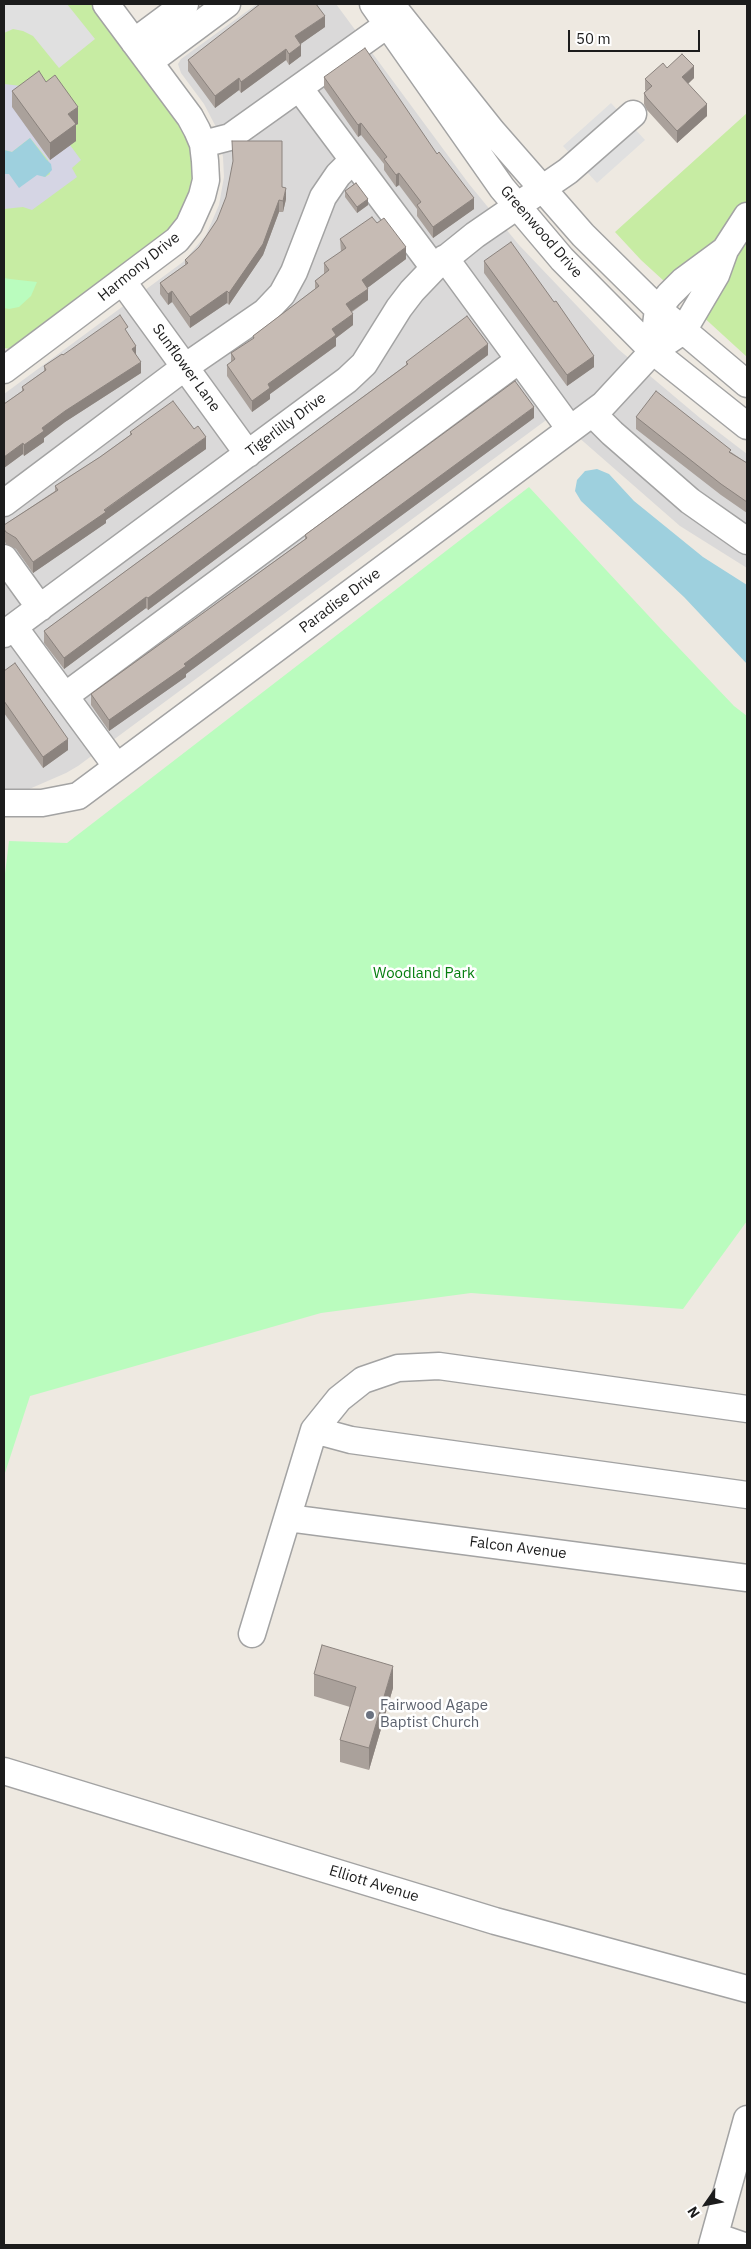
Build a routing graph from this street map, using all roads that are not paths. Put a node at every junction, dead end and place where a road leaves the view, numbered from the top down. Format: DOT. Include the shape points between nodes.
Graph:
graph roads {
  1 [pos="106,4"];
  2 [pos="185,4"];
  3 [pos="227,4"];
  4 [pos="373,4"];
  5 [pos="389,15"];
  6 [pos="142,52"];
  7 [pos="300,89"];
  8 [pos="633,114"];
  9 [pos="203,144"];
  10 [pos="353,160"];
  11 [pos="542,190"];
  12 [pos="517,206"];
  13 [pos="747,216"];
  14 [pos="724,250"];
  15 [pos="439,263"];
  16 [pos="123,282"];
  17 [pos="658,310"];
  18 [pos="683,331"];
  19 [pos="654,351"];
  20 [pos="519,360"];
  21 [pos="185,367"];
  22 [pos="4,370"];
  23 [pos="747,384"];
  24 [pos="592,413"];
  25 [pos="747,426"];
  26 [pos="570,429"];
  27 [pos="248,454"];
  28 [pos="4,503"];
  29 [pos="747,541"];
  30 [pos="4,558"];
  31 [pos="40,608"];
  32 [pos="9,631"];
  33 [pos="65,696"];
  34 [pos="117,767"];
  35 [pos="4,803"];
  36 [pos="747,1408"];
  37 [pos="314,1430"];
  38 [pos="747,1495"];
  39 [pos="288,1518"];
  40 [pos="747,1577"];
  41 [pos="252,1634"];
  42 [pos="4,1771"];
  43 [pos="747,1989"];
  44 [pos="747,2118"];
  45 [pos="713,2241"];
  46 [pos="741,2245"];
  1 -- 6 [label="street, Harmony Drive"];
  2 -- 6 [label="street"];
  3 -- 6 [label="street"];
  4 -- 5 [label="street, Greenwood Drive"];
  5 -- 7 [label="street"];
  5 -- 11 [label="street, Greenwood Drive"];
  5 -- 12 [label="street, Greenwood Drive"];
  6 -- 9 [label="street, Harmony Drive" via="190,116"];
  7 -- 9 [label="street" via="230,138"];
  7 -- 10 [label="street"];
  8 -- 11 [label="street, Tigerlilly Drive"];
  9 -- 16 [label="street, Harmony Drive" via="206,180 189,225 176,240"];
  10 -- 15 [label="street"];
  10 -- 21 [label="street" via="323,197 282,294 265,312"];
  11 -- 12 [label="street, Tigerlilly Drive"];
  11 -- 17 [label="street, Greenwood Drive"];
  12 -- 15 [label="street, Tigerlilly Drive"];
  12 -- 19 [label="street, Greenwood Drive" via="562,259"];
  13 -- 14 [label="street"];
  14 -- 17 [label="street" via="683,282"];
  14 -- 18 [label="street" via="716,275"];
  15 -- 20 [label="street"];
  15 -- 27 [label="street, Tigerlilly Drive" via="403,302 364,364"];
  16 -- 21 [label="street, Sunflower Lane"];
  16 -- 22 [label="street, Harmony Drive"];
  17 -- 18 [label="street, Greenwood Drive"];
  17 -- 19 [label="street"];
  18 -- 19 [label="street, Paradise Drive"];
  18 -- 23 [label="street, Greenwood Drive"];
  19 -- 24 [label="street, Paradise Drive"];
  19 -- 25 [label="street, Greenwood Drive"];
  20 -- 26 [label="street"];
  20 -- 33 [label="street"];
  21 -- 27 [label="street, Sunflower Lane"];
  21 -- 28 [label="street"];
  24 -- 26 [label="street, Paradise Drive"];
  24 -- 29 [label="street" via="690,501"];
  26 -- 34 [label="street, Paradise Drive"];
  27 -- 31 [label="street, Tigerlilly Drive"];
  30 -- 31 [label="street"];
  31 -- 32 [label="street, Tigerlilly Drive"];
  32 -- 33 [label="street"];
  33 -- 34 [label="street"];
  34 -- 35 [label="street, Paradise Drive" via="78,796 42,803"];
  36 -- 37 [label="street" via="439,1366 398,1368 363,1380 339,1399"];
  37 -- 38 [label="street" via="350,1440"];
  37 -- 39 [label="street"];
  39 -- 40 [label="street, Falcon Avenue"];
  39 -- 41 [label="street"];
  42 -- 43 [label="street, Elliott Avenue" via="495,1921"];
  44 -- 45 [label="street"];
  45 -- 46 [label="street"];
}
